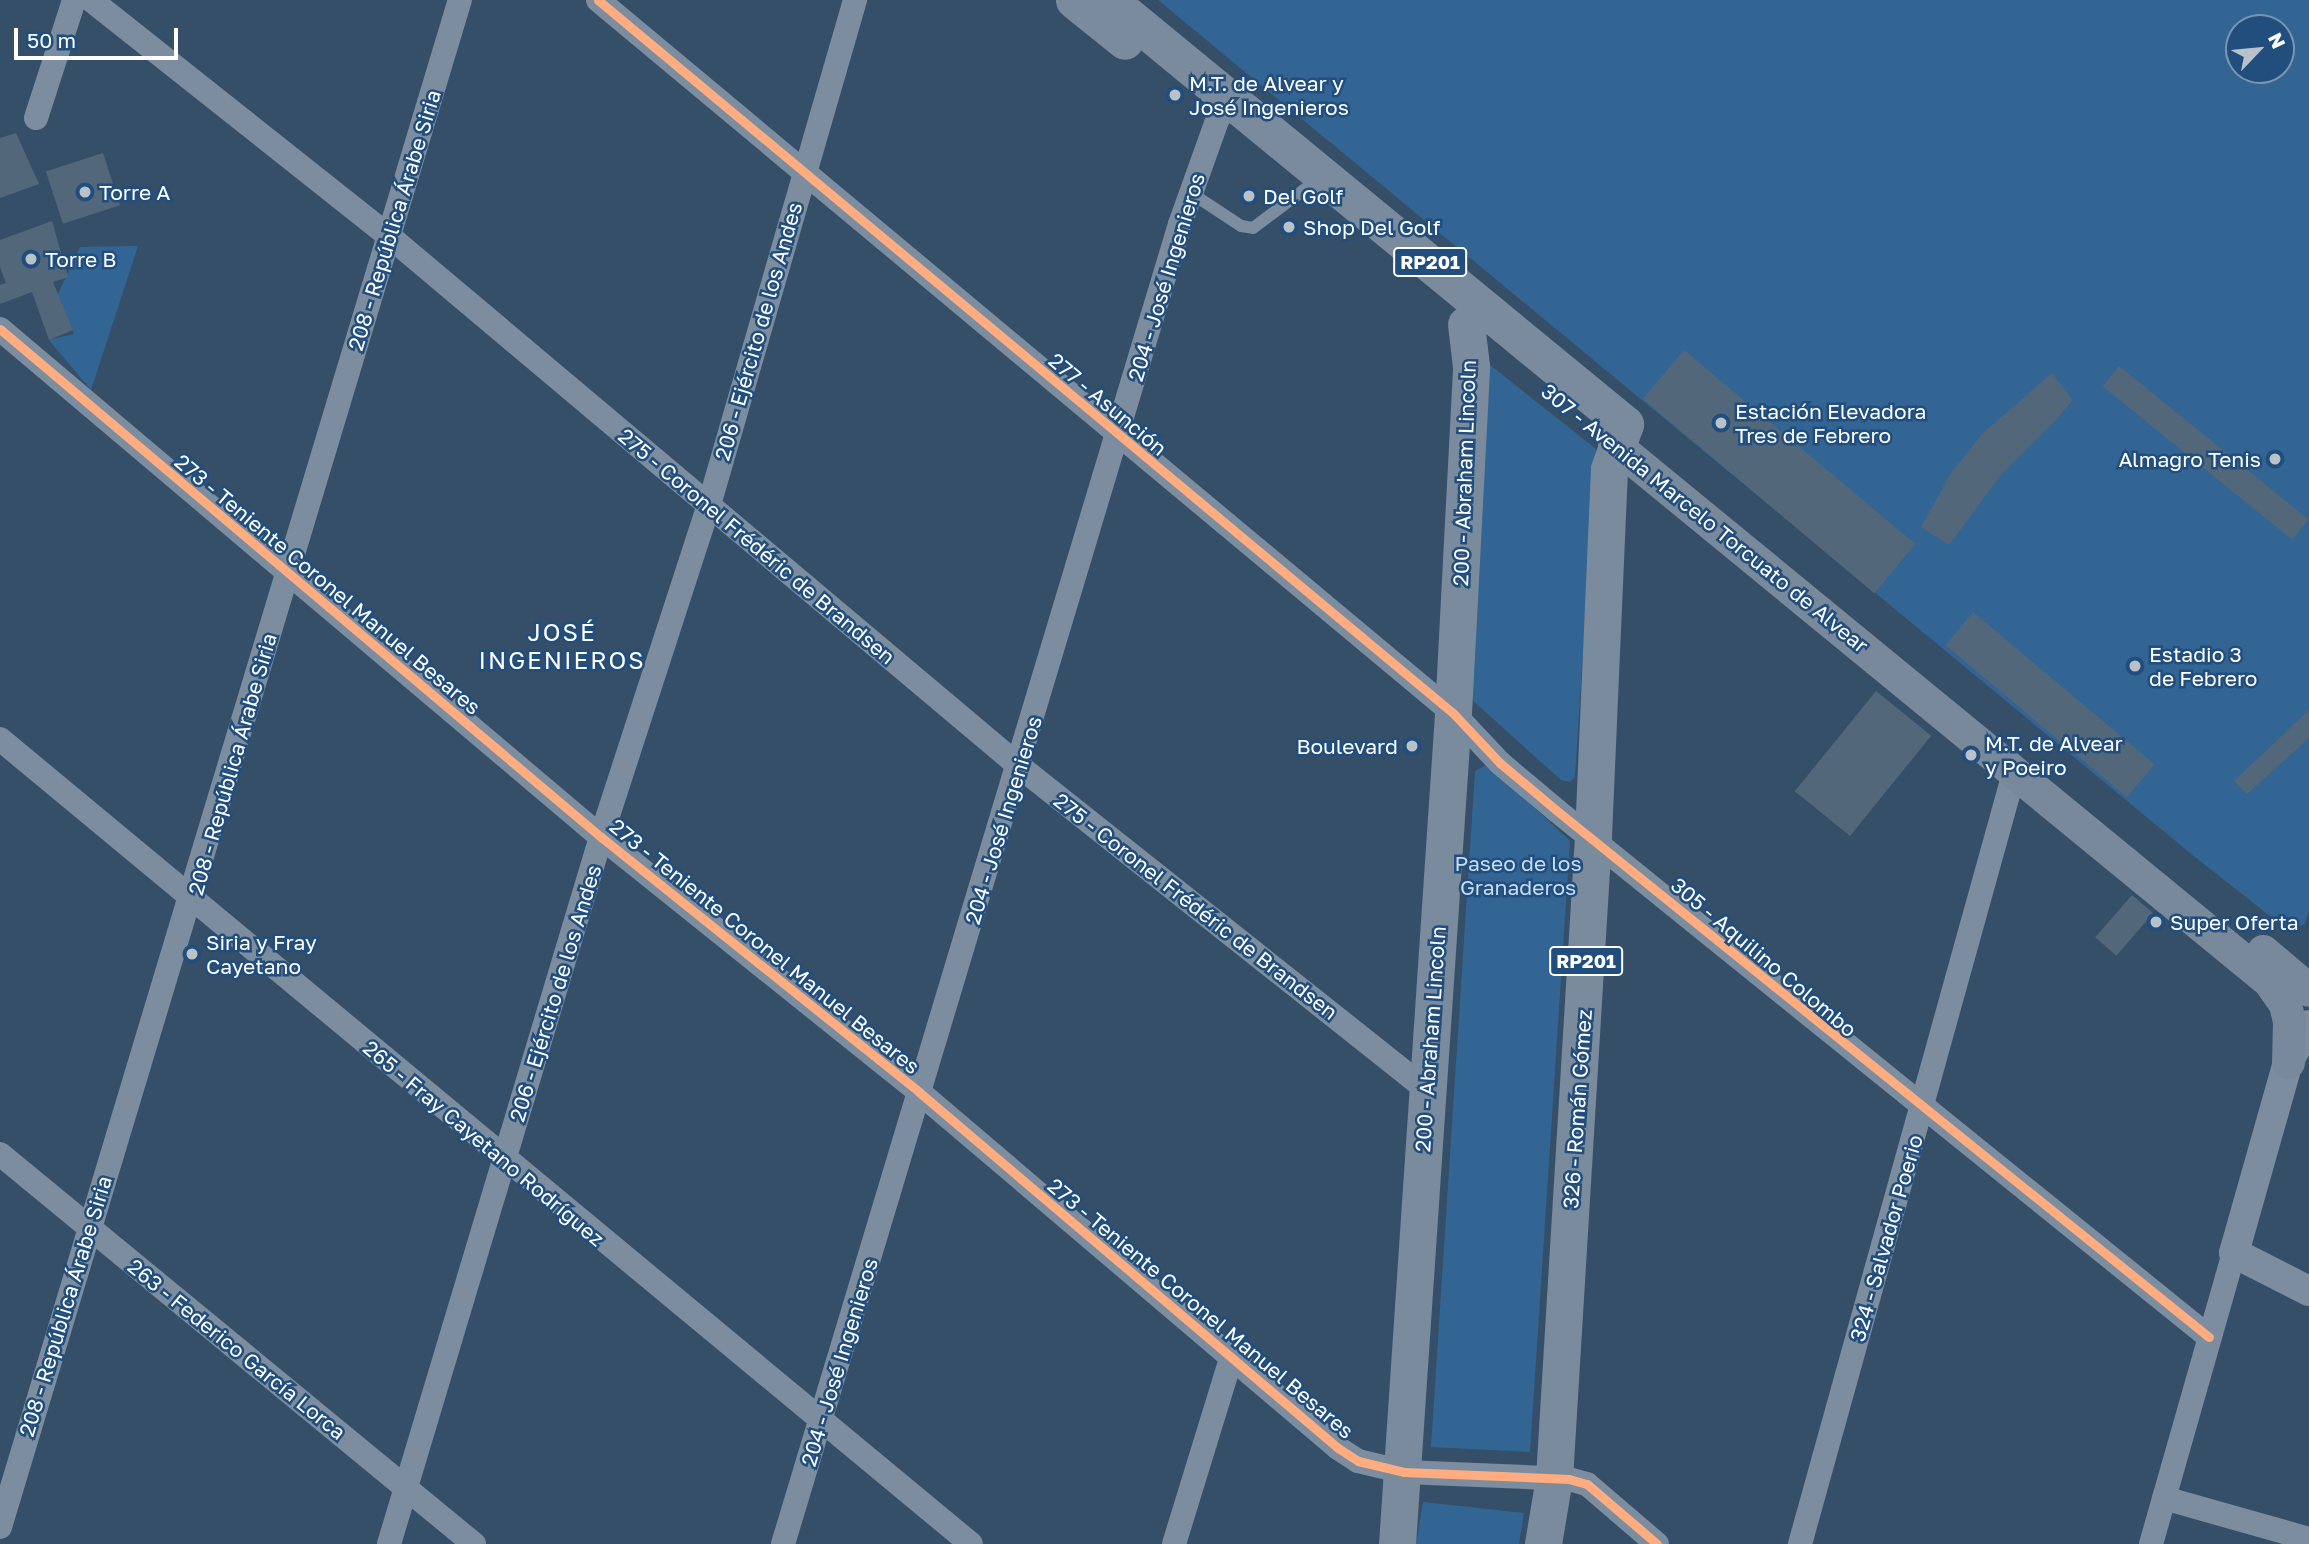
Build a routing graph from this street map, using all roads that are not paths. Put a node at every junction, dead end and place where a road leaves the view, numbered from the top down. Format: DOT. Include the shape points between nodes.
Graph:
graph roads {
  1 [pos="74,0"];
  2 [pos="91,0"];
  3 [pos="460,0"];
  4 [pos="598,0"];
  5 [pos="855,0"];
  6 [pos="1074,0"];
  7 [pos="1109,0"];
  8 [pos="1226,109"];
  9 [pos="37,118"];
  10 [pos="803,172"];
  11 [pos="1304,189"];
  12 [pos="1191,193"];
  13 [pos="389,236"];
  14 [pos="1466,324"];
  15 [pos="0,329"];
  16 [pos="1620,434"];
  17 [pos="1118,435"];
  18 [pos="709,505"];
  19 [pos="288,572"];
  20 [pos="1453,713"];
  21 [pos="0,739"];
  22 [pos="1019,766"];
  23 [pos="2014,770"];
  24 [pos="601,837"];
  25 [pos="1594,837"];
  26 [pos="192,900"];
  27 [pos="2306,982"];
  28 [pos="2309,1025"];
  29 [pos="2288,1062"];
  30 [pos="1426,1089"];
  31 [pos="919,1093"];
  32 [pos="1922,1109"];
  33 [pos="0,1154"];
  34 [pos="505,1161"];
  35 [pos="88,1226"];
  36 [pos="2234,1253"];
  37 [pos="2309,1291"];
  38 [pos="2209,1337"];
  39 [pos="1231,1359"];
  40 [pos="821,1420"];
  41 [pos="1404,1472"];
  42 [pos="1553,1478"];
  43 [pos="405,1487"];
  44 [pos="2164,1498"];
  45 [pos="0,1527"];
  46 [pos="2309,1539"];
  47 [pos="389,1544"];
  48 [pos="474,1544"];
  49 [pos="783,1544"];
  50 [pos="971,1544"];
  51 [pos="1174,1544"];
  52 [pos="1397,1544"];
  53 [pos="1544,1544"];
  54 [pos="1657,1544"];
  55 [pos="1800,1544"];
  56 [pos="2151,1544"];
  1 -- 9 [label="street"];
  2 -- 13 [label="street, 275 - Coronel Frédéric de Brandsen"];
  3 -- 13 [label="street, 208 - República Árabe Siria"];
  4 -- 10 [label="street, 277 - Asunción"];
  5 -- 10 [label="street, 206 - Ejército de los Andes"];
  6 -- 8 [label="main road, 307 - Avenida Marcelo Torcuato de Alvear / RP201"];
  7 -- 8 [label="main road, 307 - Avenida Marcelo Torcuato de Alvear / RP201"];
  8 -- 11 [label="main road, 307 - Avenida Marcelo Torcuato de Alvear / RP201"];
  8 -- 12 [label="street, 204 - José Ingenieros"];
  8 -- 16 [label="main road, 307 - Avenida Marcelo Torcuato de Alvear / RP201"];
  10 -- 17 [label="street, 277 - Asunción"];
  10 -- 18 [label="street, 206 - Ejército de los Andes"];
  11 -- 12 [label="lane" via="1253,228 1241,226"];
  11 -- 14 [label="main road, 307 - Avenida Marcelo Torcuato de Alvear / RP201"];
  12 -- 17 [label="street, 204 - José Ingenieros"];
  13 -- 18 [label="street, 275 - Coronel Frédéric de Brandsen"];
  13 -- 19 [label="street, 208 - República Árabe Siria"];
  14 -- 16 [label="main road, 307 - Avenida Marcelo Torcuato de Alvear / RP201"];
  14 -- 20 [label="main road, 200 - Abraham Lincoln" via="1471,366"];
  15 -- 19 [label="street, 273 - Teniente Coronel Manuel Besares"];
  16 -- 23 [label="main road, 307 - Avenida Marcelo Torcuato de Alvear"];
  16 -- 25 [label="main road, 326 - Román Gómez / RP201" via="1609,469"];
  16 -- 27 [label="main road, 307 - Avenida Marcelo Torcuato de Alvear"];
  17 -- 20 [label="street, 277 - Asunción"];
  17 -- 22 [label="street, 204 - José Ingenieros"];
  18 -- 22 [label="street, 275 - Coronel Frédéric de Brandsen"];
  18 -- 24 [label="street, 206 - Ejército de los Andes"];
  19 -- 24 [label="street, 273 - Teniente Coronel Manuel Besares"];
  19 -- 26 [label="street, 208 - República Árabe Siria"];
  20 -- 25 [label="street, 277 - Asunción" via="1500,764"];
  20 -- 30 [label="main road, 200 - Abraham Lincoln"];
  21 -- 26 [label="street, 265 - Fray Cayetano Rodríguez"];
  22 -- 30 [label="street, 275 - Coronel Frédéric de Brandsen"];
  22 -- 31 [label="street, 204 - José Ingenieros"];
  23 -- 29 [label="main road, 307 - Avenida Marcelo Torcuato de Alvear" via="2269,981 2285,1004"];
  23 -- 32 [label="street, 324 - Salvador Poerio"];
  24 -- 31 [label="street, 273 - Teniente Coronel Manuel Besares"];
  24 -- 34 [label="street, 206 - Ejército de los Andes"];
  25 -- 32 [label="street, 305 - Aquilino Colombo"];
  25 -- 42 [label="main road, 326 - Román Gómez / RP201"];
  26 -- 34 [label="street, 265 - Fray Cayetano Rodríguez"];
  26 -- 35 [label="street, 208 - República Árabe Siria"];
  28 -- 29 [label="street"];
  29 -- 36 [label="street"];
  30 -- 41 [label="main road, 200 - Abraham Lincoln"];
  31 -- 39 [label="street, 273 - Teniente Coronel Manuel Besares"];
  31 -- 40 [label="street, 204 - José Ingenieros"];
  32 -- 38 [label="street, 305 - Aquilino Colombo"];
  32 -- 55 [label="street, 324 - Salvador Poerio"];
  33 -- 35 [label="street, 263 - Federico García Lorca"];
  34 -- 40 [label="street, 265 - Fray Cayetano Rodríguez"];
  34 -- 43 [label="street, 206 - Ejército de los Andes"];
  35 -- 43 [label="street, 263 - Federico García Lorca"];
  35 -- 45 [label="street, 208 - República Árabe Siria"];
  36 -- 37 [label="street"];
  36 -- 38 [label="street"];
  38 -- 44 [label="street"];
  39 -- 41 [label="street, 273 - Teniente Coronel Manuel Besares" via="1348,1454"];
  39 -- 51 [label="street"];
  40 -- 49 [label="street, 204 - José Ingenieros"];
  40 -- 50 [label="street, 265 - Fray Cayetano Rodríguez"];
  41 -- 42 [label="street, 273 - Teniente Coronel Manuel Besares"];
  41 -- 52 [label="main road, 200 - Abraham Lincoln"];
  42 -- 53 [label="main road, 326 - Román Gómez / RP201"];
  42 -- 54 [label="street, 273 - Teniente Coronel Manuel Besares" via="1587,1484"];
  43 -- 47 [label="street, 206 - Ejército de los Andes"];
  43 -- 48 [label="street, 263 - Federico García Lorca"];
  44 -- 46 [label="street"];
  44 -- 56 [label="street"];
}
